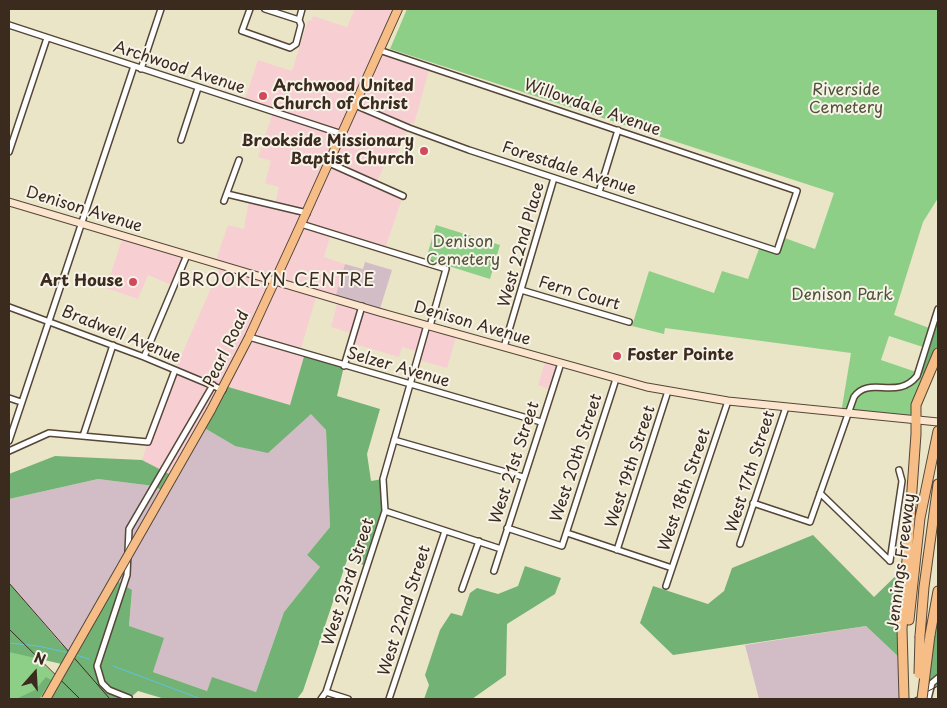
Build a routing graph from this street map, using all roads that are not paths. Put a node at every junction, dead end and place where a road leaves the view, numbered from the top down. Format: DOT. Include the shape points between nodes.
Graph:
graph roads {
  1 [pos="161,9"];
  2 [pos="250,9"];
  3 [pos="265,9"];
  4 [pos="302,9"];
  5 [pos="398,9"];
  6 [pos="299,20"];
  7 [pos="9,25"];
  8 [pos="47,38"];
  9 [pos="379,50"];
  10 [pos="134,66"];
  11 [pos="141,69"];
  12 [pos="198,88"];
  13 [pos="355,105"];
  14 [pos="618,130"];
  15 [pos="342,134"];
  16 [pos="181,140"];
  17 [pos="9,152"];
  18 [pos="239,160"];
  19 [pos="329,163"];
  20 [pos="554,178"];
  21 [pos="598,192"];
  22 [pos="227,194"];
  23 [pos="403,196"];
  24 [pos="224,201"];
  25 [pos="9,202"];
  26 [pos="307,213"];
  27 [pos="81,224"];
  28 [pos="302,224"];
  29 [pos="777,251"];
  30 [pos="187,255"];
  31 [pos="275,281"];
  32 [pos="521,290"];
  33 [pos="362,306"];
  34 [pos="9,307"];
  35 [pos="938,309"];
  36 [pos="48,320"];
  37 [pos="629,322"];
  38 [pos="428,326"];
  39 [pos="249,337"];
  40 [pos="113,345"];
  41 [pos="504,347"];
  42 [pos="938,353"];
  43 [pos="144,356"];
  44 [pos="561,363"];
  45 [pos="344,366"];
  46 [pos="175,370"];
  47 [pos="616,379"];
  48 [pos="213,385"];
  49 [pos="410,385"];
  50 [pos="223,390"];
  51 [pos="668,391"];
  52 [pos="9,398"];
  53 [pos="728,401"];
  54 [pos="21,402"];
  55 [pos="786,407"];
  56 [pos="847,414"];
  57 [pos="916,418"];
  58 [pos="935,421"];
  59 [pos="541,422"];
  60 [pos="938,431"];
  61 [pos="83,436"];
  62 [pos="394,440"];
  63 [pos="9,441"];
  64 [pos="9,451"];
  65 [pos="899,470"];
  66 [pos="523,477"];
  67 [pos="938,484"];
  68 [pos="820,492"];
  69 [pos="754,503"];
  70 [pos="385,511"];
  71 [pos="507,528"];
  72 [pos="445,531"];
  73 [pos="567,532"];
  74 [pos="479,541"];
  75 [pos="740,544"];
  76 [pos="501,549"];
  77 [pos="618,550"];
  78 [pos="672,568"];
  79 [pos="494,571"];
  80 [pos="666,586"];
  81 [pos="462,589"];
  82 [pos="938,591"];
  83 [pos="905,629"];
  84 [pos="938,678"];
  85 [pos="326,692"];
  86 [pos="129,698"];
  87 [pos="46,699"];
  88 [pos="322,699"];
  89 [pos="348,699"];
  90 [pos="389,699"];
  91 [pos="904,699"];
  92 [pos="920,699"];
  93 [pos="928,699"];
  1 -- 11 [label="street"];
  2 -- 6 [label="street" via="242,31 290,48 296,44 301,25"];
  3 -- 6 [label="street"];
  4 -- 6 [label="street"];
  5 -- 9 [label="main road, Pearl Road"];
  7 -- 8 [label="street, Archwood Avenue"];
  8 -- 10 [label="street, Archwood Avenue"];
  8 -- 17 [label="street"];
  9 -- 13 [label="main road, Pearl Road"];
  9 -- 14 [label="street, Willowdale Avenue"];
  10 -- 11 [label="street, Archwood Avenue"];
  10 -- 27 [label="street"];
  11 -- 12 [label="street, Archwood Avenue"];
  12 -- 15 [label="street, Archwood Avenue"];
  12 -- 16 [label="street"];
  13 -- 15 [label="main road, Pearl Road"];
  13 -- 20 [label="street, Forestdale Avenue" via="409,128"];
  14 -- 21 [label="street"];
  14 -- 29 [label="street, Willowdale Avenue" via="797,191"];
  15 -- 19 [label="main road, Pearl Road"];
  18 -- 22 [label="street"];
  19 -- 23 [label="street"];
  19 -- 26 [label="main road, Pearl Road"];
  20 -- 21 [label="street, Forestdale Avenue"];
  20 -- 32 [label="street, West 22nd Place"];
  21 -- 29 [label="street, Forestdale Avenue"];
  22 -- 24 [label="street"];
  22 -- 26 [label="street"];
  25 -- 27 [label="main road, Denison Avenue"];
  26 -- 28 [label="main road, Pearl Road"];
  27 -- 30 [label="main road, Denison Avenue"];
  27 -- 36 [label="street"];
  28 -- 31 [label="main road, Pearl Road"];
  28 -- 38 [label="street, West 23rd Street" via="446,269"];
  30 -- 31 [label="main road, Denison Avenue"];
  30 -- 43 [label="street"];
  31 -- 33 [label="main road, Denison Avenue"];
  31 -- 39 [label="main road, Pearl Road"];
  32 -- 37 [label="street, Fern Court"];
  32 -- 41 [label="street, West 22nd Place"];
  33 -- 38 [label="main road, Denison Avenue"];
  33 -- 45 [label="street"];
  34 -- 36 [label="street, Bradwell Avenue"];
  35 -- 56 [label="street" via="917,376 911,383 896,388 858,390"];
  36 -- 40 [label="street, Bradwell Avenue"];
  36 -- 54 [label="street"];
  38 -- 41 [label="main road, Denison Avenue"];
  38 -- 49 [label="street, West 23rd Street"];
  39 -- 45 [label="street, Selzer Avenue"];
  39 -- 50 [label="main road, Pearl Road"];
  40 -- 43 [label="street, Bradwell Avenue"];
  40 -- 61 [label="street"];
  41 -- 44 [label="main road, Denison Avenue"];
  42 -- 57 [label="highway" via="916,405"];
  43 -- 46 [label="street, Bradwell Avenue"];
  44 -- 47 [label="main road, Denison Avenue"];
  44 -- 59 [label="street, West 21st Street"];
  45 -- 49 [label="street, Selzer Avenue"];
  46 -- 48 [label="street, Bradwell Avenue"];
  46 -- 61 [label="street" via="148,442"];
  47 -- 51 [label="main road, Denison Avenue"];
  47 -- 73 [label="street, West 20th Street"];
  48 -- 50 [label="street, Bradwell Avenue"];
  48 -- 86 [label="street, Pearl Road" via="129,529 127,575 97,666 102,683 109,690"];
  49 -- 59 [label="street, Selzer Avenue"];
  49 -- 62 [label="street, West 23rd Street"];
  50 -- 87 [label="main road, Pearl Road, bridge"];
  51 -- 53 [label="main road, Denison Avenue"];
  51 -- 77 [label="street, West 19th Street"];
  52 -- 54 [label="street"];
  53 -- 55 [label="main road, Denison Avenue"];
  53 -- 78 [label="street, West 18th Street"];
  54 -- 63 [label="street"];
  55 -- 56 [label="main road, Denison Avenue"];
  55 -- 69 [label="street, West 17th Street"];
  56 -- 57 [label="main road, Denison Avenue"];
  56 -- 68 [label="street"];
  57 -- 58 [label="main road, Denison Avenue"];
  57 -- 83 [label="highway"];
  59 -- 66 [label="street, West 21st Street"];
  60 -- 83 [label="highway, Jennings Freeway" via="920,518"];
  61 -- 64 [label="street" via="49,434"];
  62 -- 66 [label="street"];
  62 -- 70 [label="street, West 23rd Street" via="383,479"];
  65 -- 68 [label="street" via="902,481 890,561"];
  66 -- 71 [label="street, West 21st Street"];
  67 -- 92 [label="highway, Jennings Freeway, bridge" via="924,587"];
  68 -- 69 [label="street" via="810,522"];
  69 -- 75 [label="street, West 17th Street"];
  70 -- 72 [label="street"];
  70 -- 85 [label="street, West 23rd Street"];
  71 -- 73 [label="street, West 20th Street" via="562,546"];
  71 -- 76 [label="street, West 21st Street"];
  72 -- 74 [label="street"];
  72 -- 90 [label="street, West 22nd Street"];
  73 -- 77 [label="street"];
  74 -- 76 [label="street"];
  74 -- 81 [label="street"];
  76 -- 79 [label="street, West 21st Street"];
  77 -- 78 [label="street"];
  78 -- 80 [label="street, West 18th Street"];
  82 -- 92 [label="highway, bridge"];
  83 -- 91 [label="highway"];
  84 -- 93 [label="street" via="929,689"];
  85 -- 88 [label="street, West 23rd Street"];
  85 -- 89 [label="street"];
}
